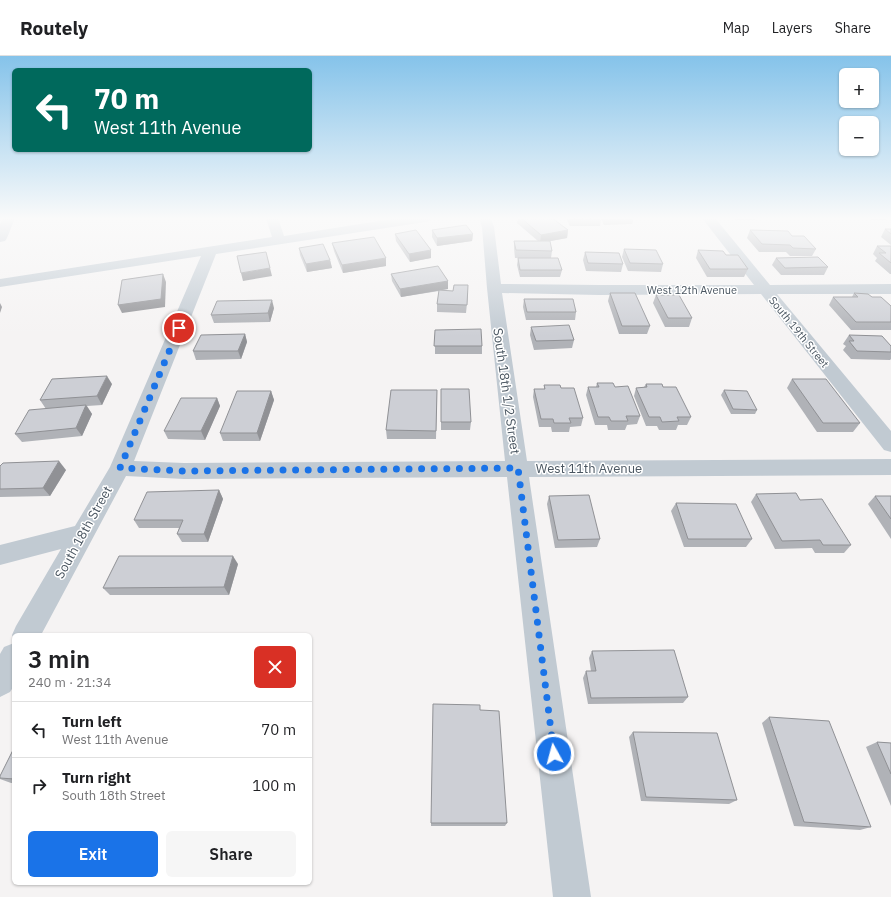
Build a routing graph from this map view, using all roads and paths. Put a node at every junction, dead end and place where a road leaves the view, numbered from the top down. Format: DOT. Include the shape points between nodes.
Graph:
graph roads {
  1 [pos="169,257"];
  2 [pos="207,257"];
  3 [pos="491,257"];
  4 [pos="739,257"];
  5 [pos="0,283"];
  6 [pos="494,288"];
  7 [pos="764,289"];
  8 [pos="891,289"];
  9 [pos="891,445"];
  10 [pos="891,467"];
  11 [pos="120,468"];
  12 [pos="518,468"];
  13 [pos="82,534"];
  14 [pos="0,555"];
  15 [pos="27,633"];
  16 [pos="12,661"];
  17 [pos="0,682"];
  18 [pos="572,897"];
  1 -- 5 [label="street"];
  2 -- 11 [label="street, South 18th Street"];
  3 -- 6 [label="street, South 18th 1/2 Street"];
  4 -- 7 [label="street, South 19th Street"];
  6 -- 7 [label="street, West 12th Avenue"];
  6 -- 12 [label="street, South 18th 1/2 Street"];
  7 -- 8 [label="street, West 12th Avenue"];
  7 -- 9 [label="street, South 19th Street"];
  10 -- 12 [label="street, West 11th Avenue"];
  11 -- 12 [label="street, West 11th Avenue" via="184,471"];
  11 -- 13 [label="street, South 18th Street"];
  12 -- 18 [label="street, South 18th 1/2 Street"];
  13 -- 14 [label="street"];
  13 -- 15 [label="street, South 18th Street"];
  16 -- 17 [label="street"];
}
